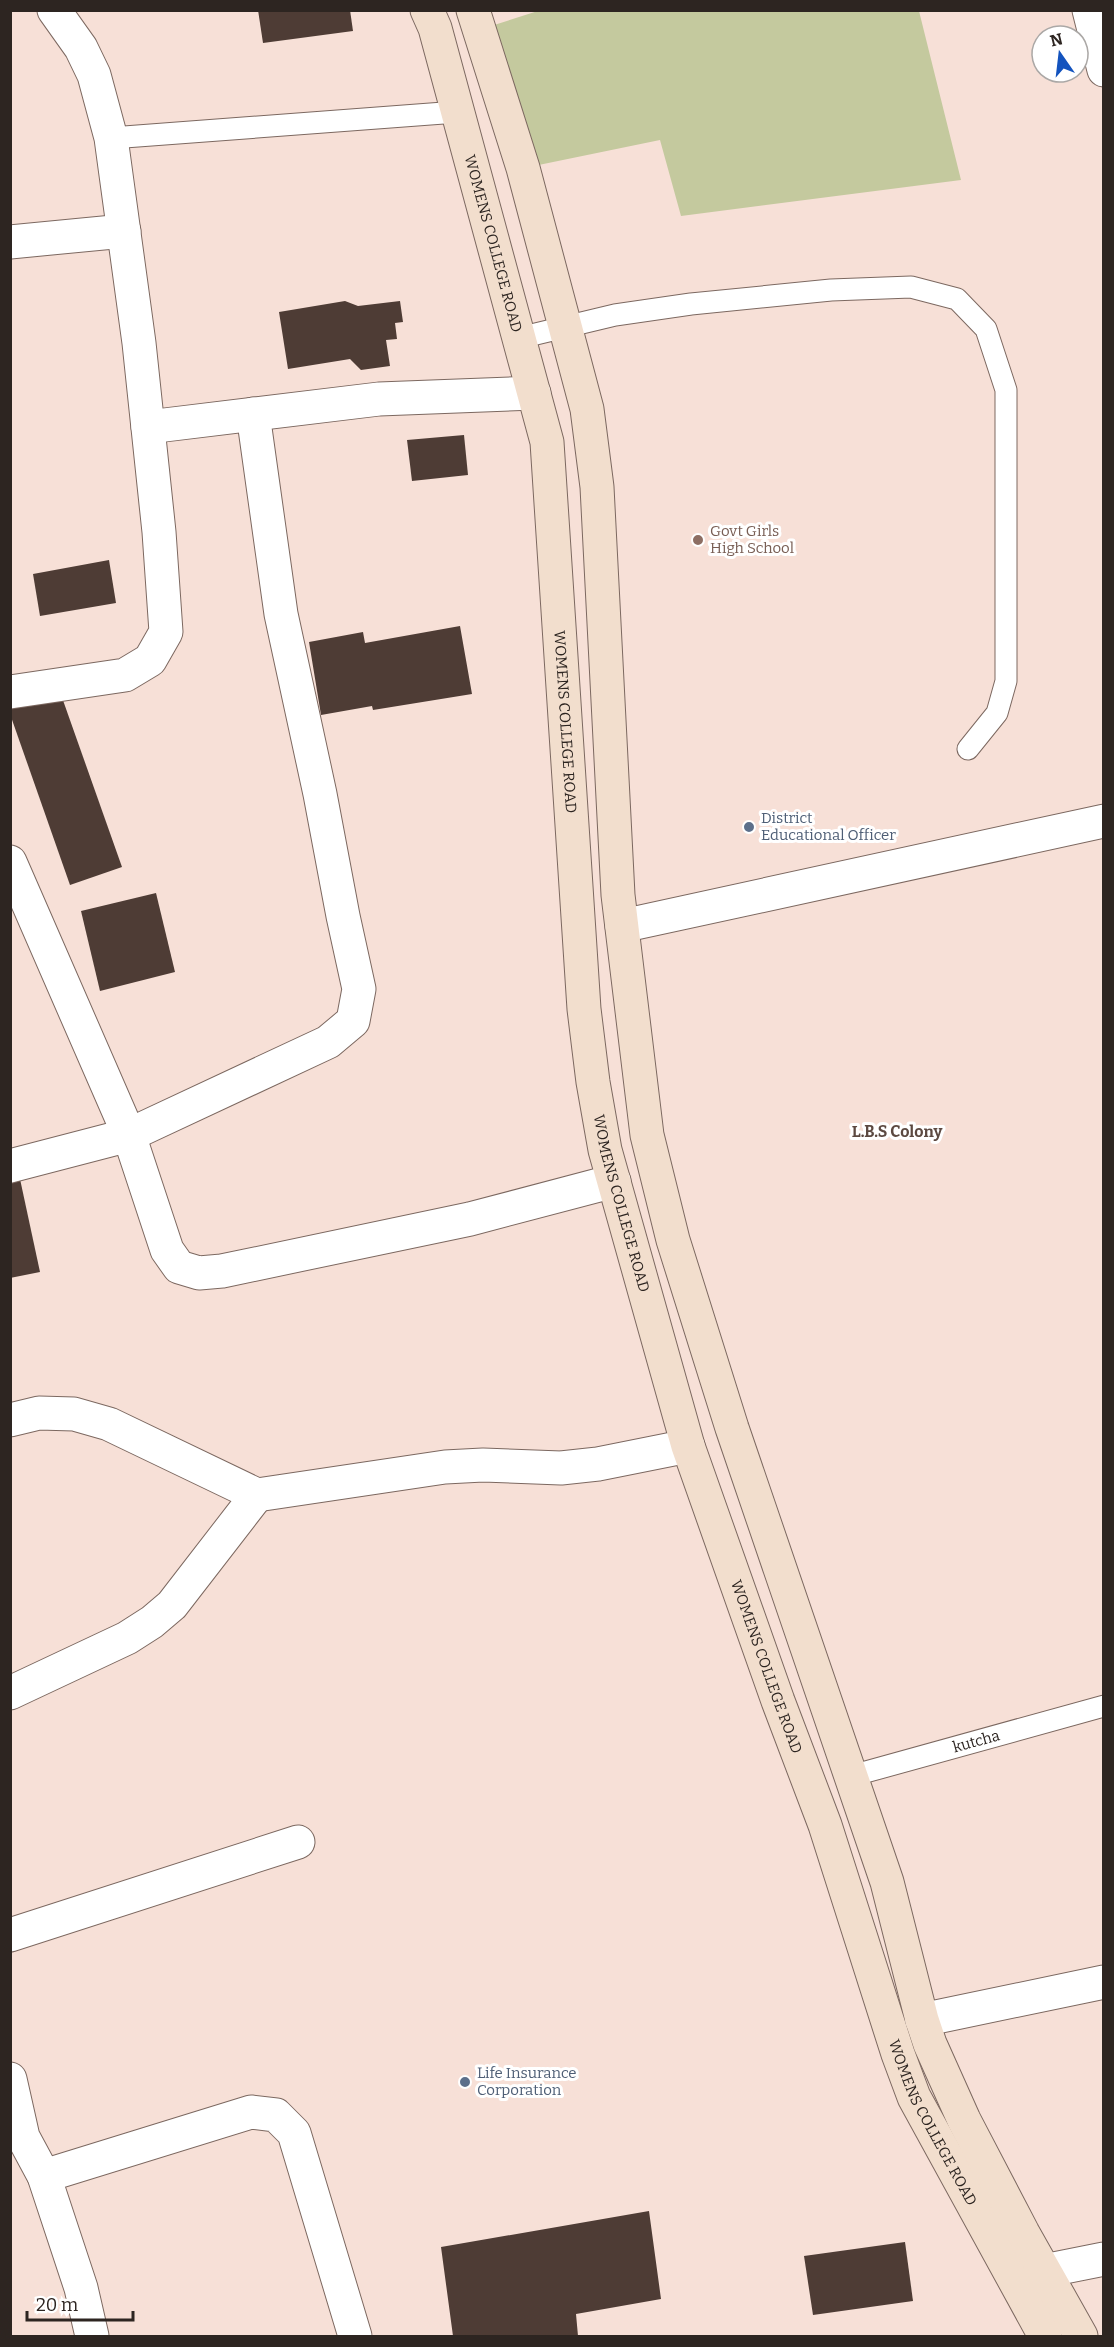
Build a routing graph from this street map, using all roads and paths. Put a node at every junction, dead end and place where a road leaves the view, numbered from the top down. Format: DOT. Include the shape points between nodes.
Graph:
graph roads {
  1 [pos="54,10"];
  2 [pos="427,10"];
  3 [pos="473,10"];
  4 [pos="1089,10"];
  5 [pos="1104,70"];
  6 [pos="457,112"];
  7 [pos="111,138"];
  8 [pos="123,231"];
  9 [pos="10,242"];
  10 [pos="567,326"];
  11 [pos="519,338"];
  12 [pos="534,393"];
  13 [pos="254,414"];
  14 [pos="148,427"];
  15 [pos="10,692"];
  16 [pos="968,749"];
  17 [pos="1104,821"];
  18 [pos="10,862"];
  19 [pos="622,926"];
  20 [pos="129,1135"];
  21 [pos="10,1166"];
  22 [pos="614,1181"];
  23 [pos="10,1420"];
  24 [pos="688,1446"];
  25 [pos="754,1491"];
  26 [pos="257,1495"];
  27 [pos="710,1506"];
  28 [pos="10,1693"];
  29 [pos="1104,1706"];
  30 [pos="851,1776"];
  31 [pos="298,1842"];
  32 [pos="10,1935"];
  33 [pos="1104,1982"];
  34 [pos="922,2020"];
  35 [pos="10,2079"];
  36 [pos="17,2139"];
  37 [pos="44,2176"];
  38 [pos="1104,2259"];
  39 [pos="1044,2271"];
  40 [pos="92,2337"];
  41 [pos="355,2337"];
  42 [pos="1045,2337"];
  43 [pos="1081,2337"];
  1 -- 7 [label="street" via="81,48 94,75"];
  2 -- 6 [label="main road, WOMENS COLLEGE ROAD"];
  3 -- 10 [label="main road, WOMENS COLLEGE ROAD"];
  4 -- 5 [label="street"];
  6 -- 7 [label="lane"];
  6 -- 11 [label="main road, WOMENS COLLEGE ROAD"];
  7 -- 8 [label="street"];
  8 -- 9 [label="street"];
  8 -- 14 [label="street"];
  10 -- 11 [label="lane"];
  10 -- 16 [label="lane" via="691,304 831,290 911,287 957,299 986,329 1006,390 1006,681 996,713"];
  10 -- 19 [label="main road, WOMENS COLLEGE ROAD" via="587,409 597,487"];
  11 -- 12 [label="main road, WOMENS COLLEGE ROAD"];
  12 -- 13 [label="street" via="379,399"];
  12 -- 22 [label="main road, WOMENS COLLEGE ROAD" via="547,442 552,499 584,1009 593,1083"];
  13 -- 14 [label="street"];
  13 -- 20 [label="street" via="281,614 359,989 353,1021 328,1042"];
  14 -- 15 [label="street" via="166,632 150,660 125,675"];
  17 -- 19 [label="street"];
  18 -- 20 [label="street"];
  19 -- 25 [label="main road, WOMENS COLLEGE ROAD" via="647,1136 673,1240"];
  20 -- 21 [label="street"];
  20 -- 22 [label="street" via="167,1250 179,1267 199,1272 222,1271 470,1219"];
  22 -- 24 [label="main road, WOMENS COLLEGE ROAD"];
  23 -- 26 [label="street" via="39,1413 74,1414 109,1424"];
  24 -- 26 [label="street" via="598,1464 561,1468 445,1467"];
  24 -- 27 [label="main road, WOMENS COLLEGE ROAD"];
  25 -- 27 [label="main road"];
  25 -- 30 [label="main road, WOMENS COLLEGE ROAD"];
  26 -- 28 [label="street" via="172,1605 152,1622 127,1638"];
  27 -- 42 [label="main road, WOMENS COLLEGE ROAD" via="825,1825 914,2097"];
  29 -- 30 [label="lane, kutcha"];
  30 -- 34 [label="main road, WOMENS COLLEGE ROAD" via="887,1882"];
  31 -- 32 [label="street"];
  33 -- 34 [label="street"];
  34 -- 39 [label="main road, WOMENS COLLEGE ROAD" via="964,2120"];
  35 -- 36 [label="street"];
  36 -- 37 [label="street"];
  37 -- 40 [label="street" via="81,2288"];
  37 -- 41 [label="street" via="251,2112 276,2115 294,2133"];
  38 -- 39 [label="street"];
  39 -- 43 [label="main road, WOMENS COLLEGE ROAD"];
}
